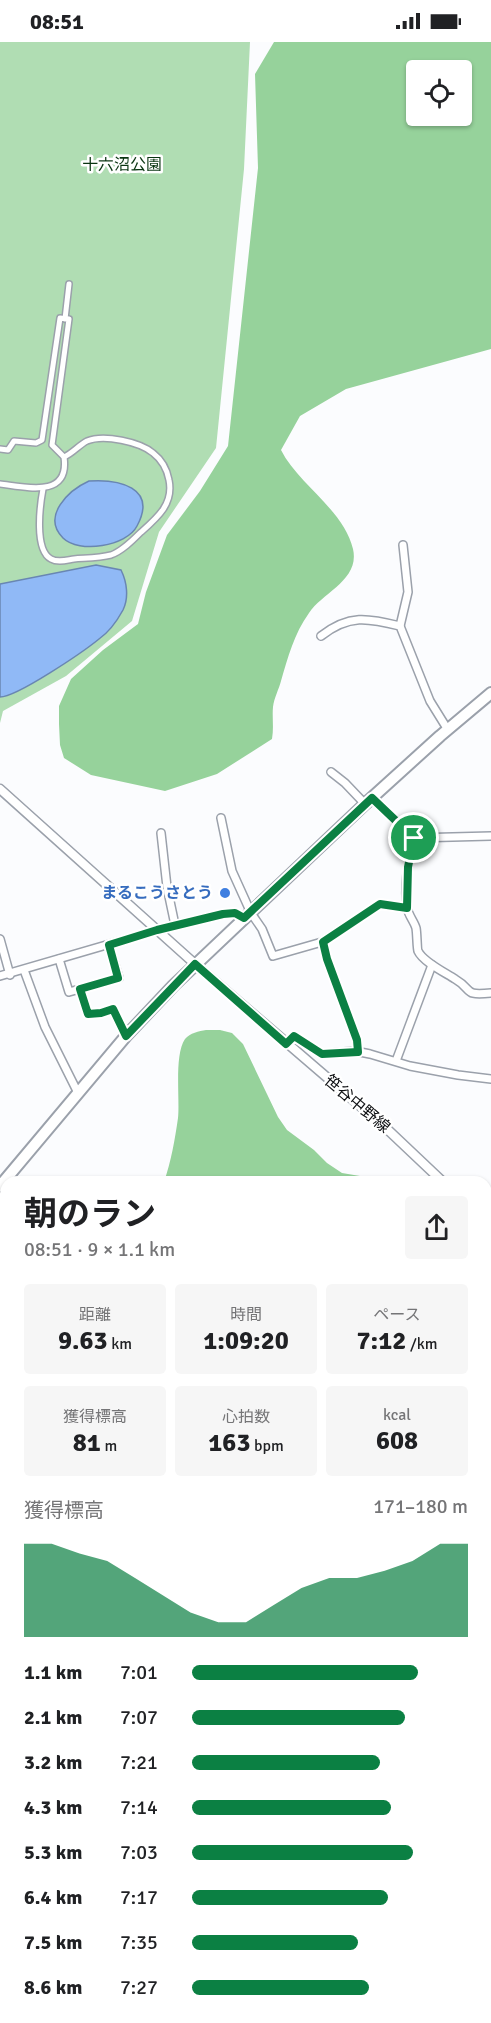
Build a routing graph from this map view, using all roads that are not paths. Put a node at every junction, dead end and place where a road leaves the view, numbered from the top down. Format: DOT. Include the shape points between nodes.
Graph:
graph roads {
  1 [pos="69,284"];
  2 [pos="65,319"];
  3 [pos="0,449"];
  4 [pos="64,457"];
  5 [pos="0,484"];
  6 [pos="43,489"];
  7 [pos="403,545"];
  8 [pos="400,626"];
  9 [pos="321,636"];
  10 [pos="491,693"];
  11 [pos="447,730"];
  12 [pos="331,772"];
  13 [pos="0,789"];
  14 [pos="368,801"];
  15 [pos="220,818"];
  16 [pos="161,833"];
  17 [pos="491,836"];
  18 [pos="414,838"];
  19 [pos="407,908"];
  20 [pos="247,916"];
  21 [pos="175,925"];
  22 [pos="157,930"];
  23 [pos="0,939"];
  24 [pos="323,942"];
  25 [pos="109,945"];
  26 [pos="59,959"];
  27 [pos="195,964"];
  28 [pos="432,965"];
  29 [pos="24,970"];
  30 [pos="9,975"];
  31 [pos="0,976"];
  32 [pos="80,989"];
  33 [pos="491,993"];
  34 [pos="126,1036"];
  35 [pos="286,1044"];
  36 [pos="358,1052"];
  37 [pos="396,1061"];
  38 [pos="491,1079"];
  39 [pos="78,1093"];
  40 [pos="8,1176"];
  41 [pos="437,1176"];
  1 -- 2 [label="street"];
  2 -- 3 [label="street" via="60,318 42,440 14,441 8,450"];
  2 -- 4 [label="street" via="69,320 52,445"];
  4 -- 6 [label="street" via="65,469 60,478"];
  4 -- 6 [label="street" via="90,440 116,439 147,449 168,473 169,502 159,516 120,550 60,561 51,559 42,544 39,530"];
  5 -- 6 [label="street"];
  7 -- 8 [label="street" via="408,592"];
  8 -- 9 [label="street" via="360,618"];
  8 -- 11 [label="street" via="430,701"];
  10 -- 11 [label="main road"];
  11 -- 14 [label="main road"];
  12 -- 14 [label="street"];
  13 -- 22 [label="street, 笹谷中野線"];
  14 -- 18 [label="street"];
  14 -- 20 [label="main road"];
  15 -- 20 [label="street"];
  16 -- 21 [label="street"];
  17 -- 18 [label="street"];
  18 -- 19 [label="street" via="408,867"];
  19 -- 24 [label="street" via="380,904"];
  19 -- 28 [label="street" via="415,924 418,950"];
  20 -- 21 [label="street" via="223,914"];
  20 -- 24 [label="street" via="262,929 273,956"];
  20 -- 27 [label="main road"];
  21 -- 22 [label="street"];
  22 -- 25 [label="street"];
  22 -- 27 [label="street, 笹谷中野線"];
  23 -- 30 [label="street"];
  24 -- 36 [label="street"];
  25 -- 26 [label="street"];
  25 -- 32 [label="street" via="118,978"];
  26 -- 29 [label="street"];
  26 -- 32 [label="street" via="69,992"];
  27 -- 34 [label="main road"];
  27 -- 35 [label="street, 笹谷中野線"];
  28 -- 33 [label="street" via="476,995"];
  28 -- 37 [label="street"];
  29 -- 30 [label="street"];
  29 -- 39 [label="street" via="45,1027"];
  30 -- 31 [label="street"];
  32 -- 34 [label="street" via="88,1014 113,1009"];
  34 -- 39 [label="main road"];
  35 -- 36 [label="street" via="294,1036 322,1054"];
  35 -- 41 [label="street, 笹谷中野線"];
  36 -- 37 [label="street"];
  37 -- 38 [label="street"];
  39 -- 40 [label="main road"];
}
